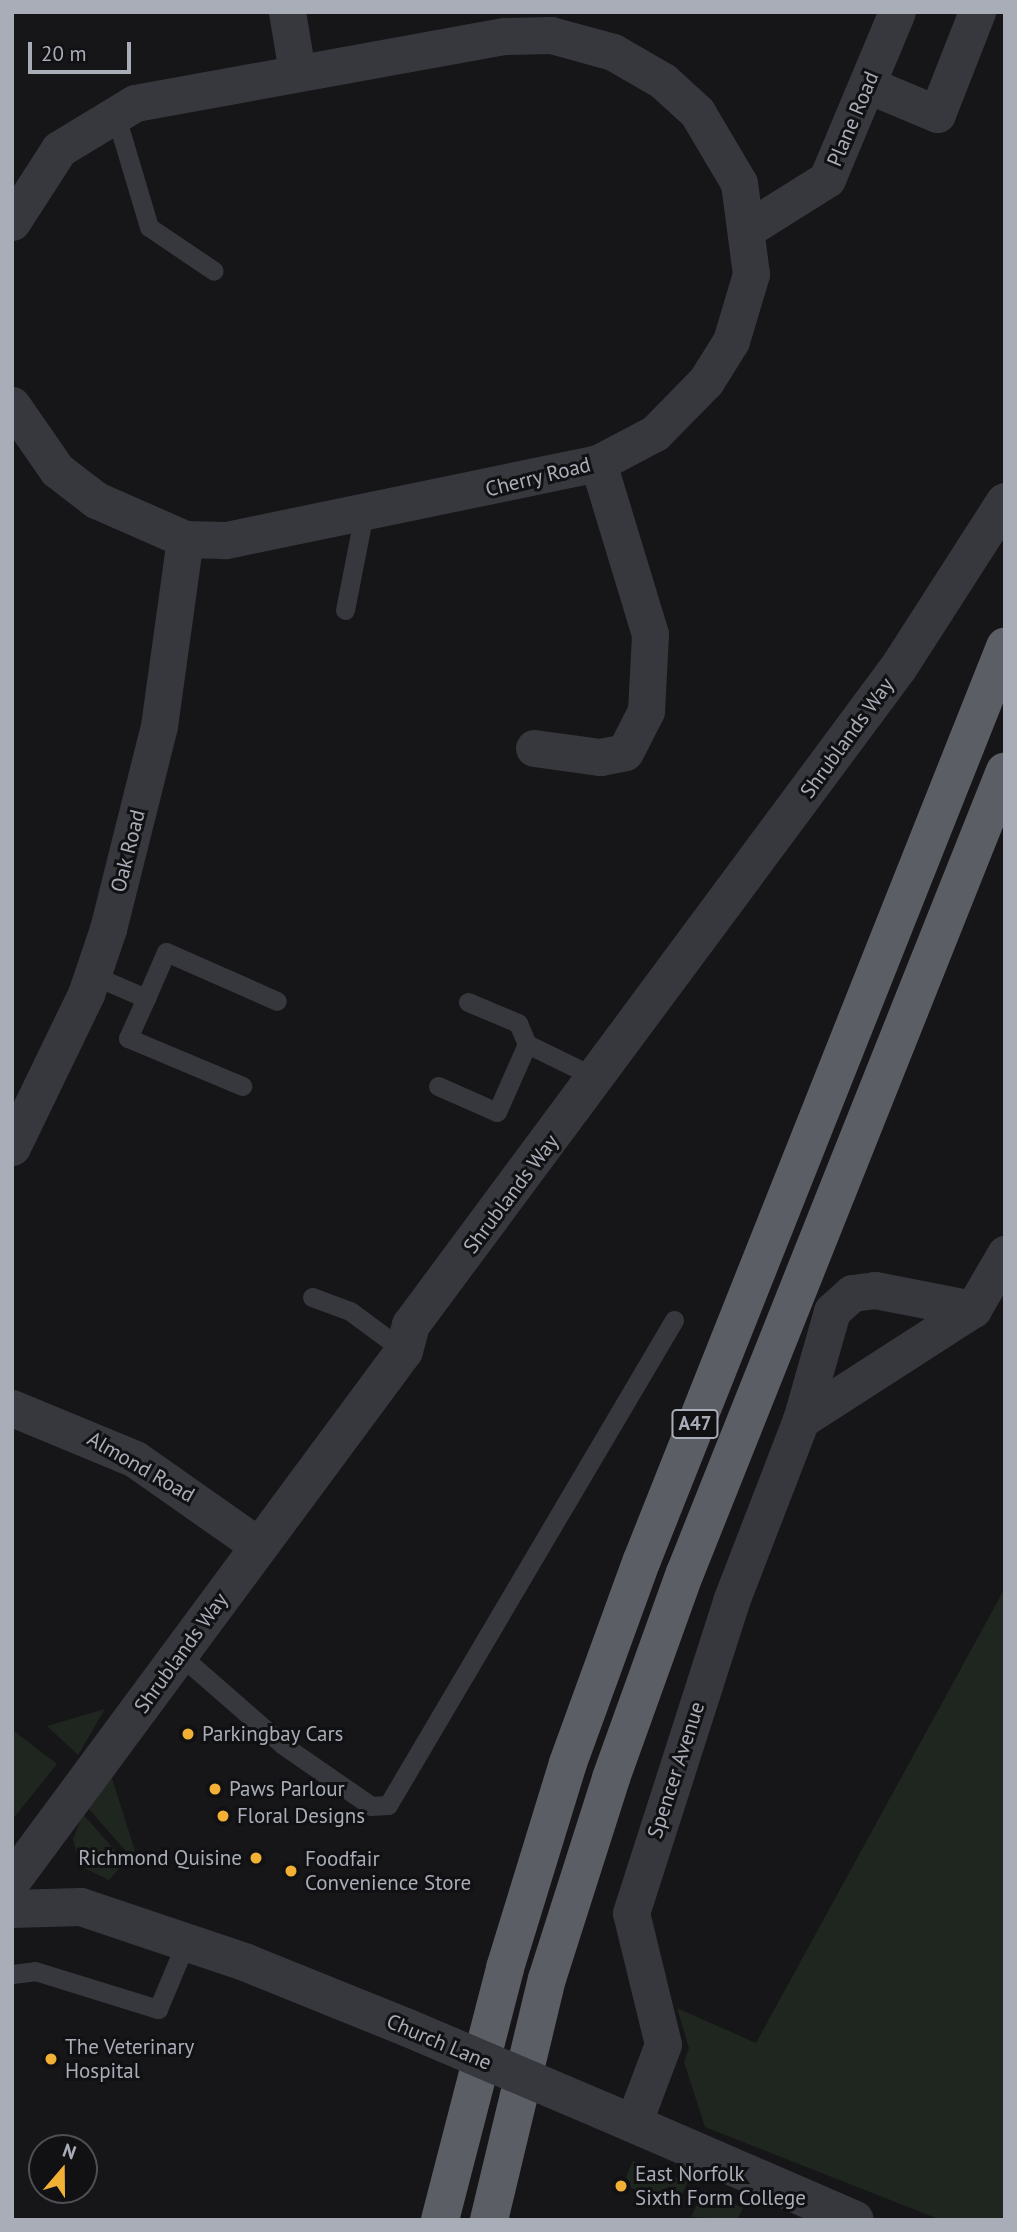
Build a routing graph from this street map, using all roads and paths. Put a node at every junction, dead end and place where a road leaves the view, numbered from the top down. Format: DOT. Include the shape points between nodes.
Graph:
graph roads {
  1 [pos="287,12"];
  2 [pos="897,12"];
  3 [pos="977,12"];
  4 [pos="297,72"];
  5 [pos="867,85"];
  6 [pos="115,113"];
  7 [pos="12,222"];
  8 [pos="749,228"];
  9 [pos="214,271"];
  10 [pos="12,405"];
  11 [pos="598,463"];
  12 [pos="1005,502"];
  13 [pos="363,513"];
  14 [pos="185,539"];
  15 [pos="345,610"];
  16 [pos="1005,647"];
  17 [pos="534,748"];
  18 [pos="1005,771"];
  19 [pos="92,975"];
  20 [pos="146,999"];
  21 [pos="277,1001"];
  22 [pos="468,1002"];
  23 [pos="527,1044"];
  24 [pos="598,1079"];
  25 [pos="242,1086"];
  26 [pos="438,1086"];
  27 [pos="12,1147"];
  28 [pos="1005,1254"];
  29 [pos="312,1297"];
  30 [pos="973,1310"];
  31 [pos="674,1320"];
  32 [pos="404,1351"];
  33 [pos="12,1408"];
  34 [pos="800,1420"];
  35 [pos="259,1546"];
  36 [pos="180,1655"];
  37 [pos="12,1881"];
  38 [pos="12,1909"];
  39 [pos="186,1942"];
  40 [pos="12,1975"];
  41 [pos="620,2118"];
  42 [pos="440,2220"];
  43 [pos="489,2220"];
  44 [pos="855,2220"];
  1 -- 4 [label="street"];
  2 -- 5 [label="street, Plane Road"];
  3 -- 5 [label="street" via="937,114"];
  4 -- 6 [label="street, Cherry Road" via="135,103"];
  4 -- 8 [label="street, Cherry Road" via="505,36 587,41 663,81 696,112 739,183"];
  5 -- 8 [label="street, Plane Road" via="827,179"];
  6 -- 7 [label="street, Cherry Road" via="60,149"];
  6 -- 9 [label="lane" via="149,227"];
  8 -- 11 [label="street, Cherry Road" via="751,274 731,341 706,382 655,433"];
  10 -- 14 [label="street, Cherry Road" via="57,470 96,500"];
  11 -- 13 [label="street, Cherry Road"];
  11 -- 17 [label="street" via="650,635 646,711 625,752 600,757"];
  12 -- 24 [label="street, Shrublands Way" via="899,667"];
  13 -- 14 [label="street, Cherry Road" via="225,540"];
  13 -- 15 [label="lane"];
  14 -- 19 [label="street, Oak Road" via="159,726"];
  16 -- 42 [label="highway, A47" via="642,1560 578,1738 505,1968"];
  18 -- 43 [label="highway, A47" via="685,1573 620,1752 547,1979"];
  19 -- 20 [label="lane"];
  19 -- 27 [label="street, Oak Road"];
  20 -- 21 [label="lane" via="166,952"];
  20 -- 25 [label="lane" via="128,1038"];
  22 -- 23 [label="lane" via="518,1023"];
  23 -- 24 [label="lane"];
  23 -- 26 [label="lane" via="497,1112"];
  24 -- 32 [label="street, Shrublands Way" via="411,1325"];
  28 -- 30 [label="street"];
  29 -- 32 [label="lane" via="350,1311"];
  30 -- 34 [label="street"];
  30 -- 34 [label="street, Spencer Avenue" via="911,1293 852,1293 832,1311"];
  31 -- 36 [label="lane" via="388,1805 371,1806 284,1745"];
  32 -- 35 [label="street, Shrublands Way"];
  33 -- 35 [label="street, Almond Road" via="135,1459"];
  34 -- 41 [label="street, Spencer Avenue" via="731,1601 631,1913 663,2044"];
  35 -- 36 [label="street, Shrublands Way"];
  36 -- 37 [label="street, Shrublands Way"];
  38 -- 39 [label="street, Church Lane" via="81,1907"];
  39 -- 40 [label="lane" via="159,2009 35,1971"];
  39 -- 41 [label="street, Church Lane, bridge" via="408,2028"];
  41 -- 44 [label="street, Church Lane"];
}
